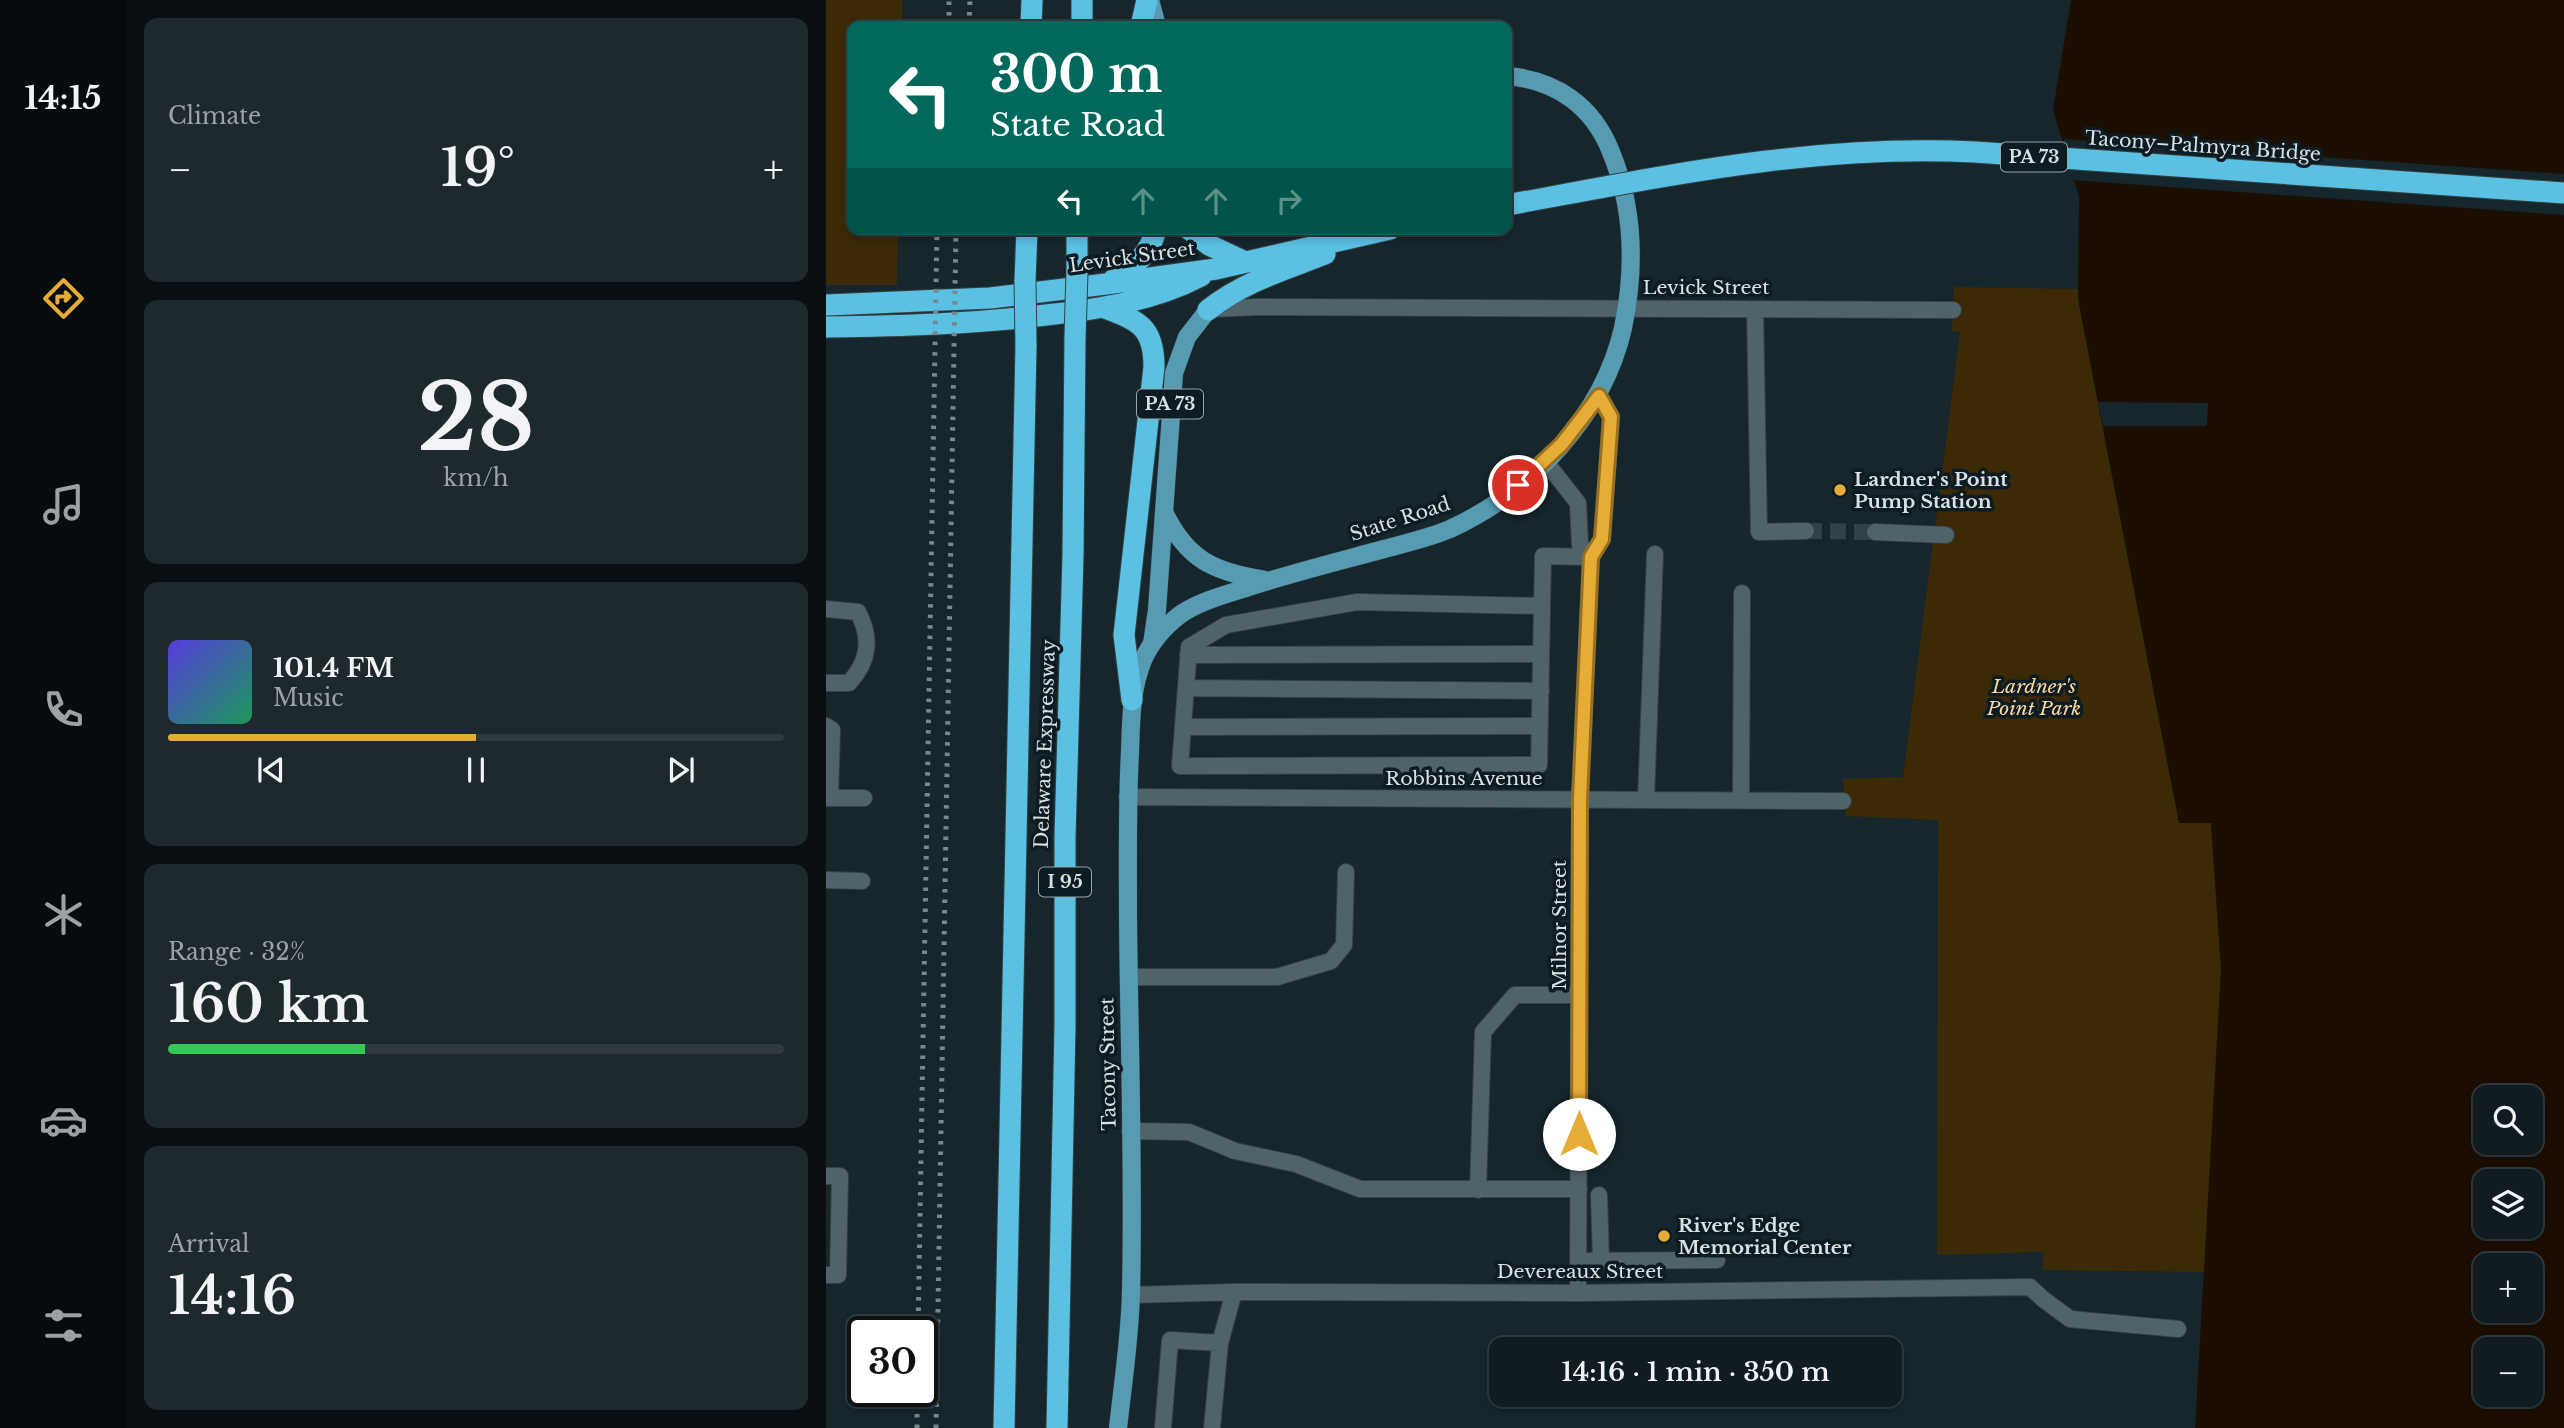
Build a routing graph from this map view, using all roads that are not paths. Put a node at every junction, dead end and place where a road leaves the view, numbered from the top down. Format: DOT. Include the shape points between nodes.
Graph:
graph roads {
  1 [pos="1032,0"];
  2 [pos="1083,0"];
  3 [pos="1149,0"];
  4 [pos="1031,21"];
  5 [pos="1082,21"];
  6 [pos="1143,21"];
  7 [pos="1155,21"];
  8 [pos="1512,77"];
  9 [pos="2564,192"];
  10 [pos="1512,204"];
  11 [pos="1027,235"];
  12 [pos="1077,235"];
  13 [pos="1154,235"];
  14 [pos="1196,235"];
  15 [pos="1363,235"];
  16 [pos="1373,235"];
  17 [pos="1243,261"];
  18 [pos="1216,269"];
  19 [pos="1106,284"];
  20 [pos="826,305"];
  21 [pos="1105,308"];
  22 [pos="1627,309"];
  23 [pos="1755,309"];
  24 [pos="1208,310"];
  25 [pos="1953,310"];
  26 [pos="826,327"];
  27 [pos="1599,396"];
  28 [pos="1545,461"];
  29 [pos="1163,509"];
  30 [pos="1805,531"];
  31 [pos="1875,532"];
  32 [pos="1946,535"];
  33 [pos="1654,554"];
  34 [pos="1591,557"];
  35 [pos="1269,581"];
  36 [pos="1742,593"];
  37 [pos="1542,606"];
  38 [pos="826,609"];
  39 [pos="1152,644"];
  40 [pos="1541,654"];
  41 [pos="1188,655"];
  42 [pos="826,682"];
  43 [pos="1186,688"];
  44 [pos="1541,691"];
  45 [pos="1132,700"];
  46 [pos="826,726"];
  47 [pos="1540,726"];
  48 [pos="1183,727"];
  49 [pos="1127,797"];
  50 [pos="828,798"];
  51 [pos="864,798"];
  52 [pos="1580,799"];
  53 [pos="1646,799"];
  54 [pos="1741,800"];
  55 [pos="1843,801"];
  56 [pos="1346,872"];
  57 [pos="826,880"];
  58 [pos="862,881"];
  59 [pos="1129,977"];
  60 [pos="1579,995"];
  61 [pos="1130,1131"];
  62 [pos="826,1176"];
  63 [pos="1579,1189"];
  64 [pos="1478,1190"];
  65 [pos="1599,1195"];
  66 [pos="1717,1260"];
  67 [pos="1578,1261"];
  68 [pos="1601,1261"];
  69 [pos="826,1275"];
  70 [pos="1234,1292"];
  71 [pos="1578,1293"];
  72 [pos="1131,1295"];
  73 [pos="2178,1329"];
  74 [pos="1220,1343"];
  75 [pos="1004,1428"];
  76 [pos="1057,1428"];
  77 [pos="1118,1428"];
  78 [pos="1163,1428"];
  79 [pos="1212,1428"];
  1 -- 4 [label="highway"];
  2 -- 5 [label="highway"];
  3 -- 6 [label="highway"];
  3 -- 7 [label="main road"];
  8 -- 22 [label="main road, State Road" via="1571,96 1599,127 1619,175 1630,227"];
  9 -- 10 [label="highway, Tacony–Palmyra Bridge / PA 73, bridge" via="1914,150 1754,161"];
  11 -- 75 [label="highway, Delaware Expressway / I 95, bridge"];
  12 -- 76 [label="highway, Delaware Expressway / I 95, bridge"];
  13 -- 19 [label="highway" via="1137,264"];
  14 -- 17 [label="highway"];
  15 -- 17 [label="highway, PA 73"];
  16 -- 24 [label="highway, PA 73" via="1253,281"];
  17 -- 18 [label="highway, PA 73"];
  18 -- 19 [label="highway, Levick Street"];
  18 -- 21 [label="highway, Levick Street" via="1175,290"];
  19 -- 20 [label="highway, Levick Street" via="990,299"];
  21 -- 26 [label="highway, Levick Street" via="988,322"];
  21 -- 45 [label="highway" via="1141,325 1154,351 1124,635"];
  22 -- 23 [label="street, Levick Street"];
  22 -- 24 [label="street, Levick Street"];
  22 -- 27 [label="main road, State Road" via="1619,346"];
  23 -- 25 [label="street, Levick Street"];
  23 -- 30 [label="street" via="1759,532"];
  24 -- 29 [label="main road, PA 73" via="1176,362"];
  27 -- 28 [label="main road, State Road"];
  27 -- 34 [label="street, Milnor Street" via="1611,417 1602,539"];
  28 -- 34 [label="street, Milnor Street" via="1578,503 1580,545"];
  28 -- 35 [label="main road, State Road" via="1496,502 1449,529"];
  29 -- 35 [label="main road" via="1179,540 1199,558 1239,576"];
  29 -- 39 [label="main road"];
  31 -- 32 [label="street"];
  33 -- 53 [label="street"];
  34 -- 37 [label="street" via="1543,556"];
  34 -- 52 [label="street, Milnor Street"];
  35 -- 39 [label="main road, State Road" via="1197,605"];
  36 -- 54 [label="street"];
  37 -- 40 [label="street"];
  37 -- 41 [label="street" via="1357,602 1226,625 1189,647"];
  38 -- 42 [label="street" via="858,612 868,641 863,664 849,683"];
  39 -- 45 [label="main road, State Road"];
  40 -- 41 [label="street"];
  40 -- 44 [label="street"];
  41 -- 43 [label="street"];
  43 -- 44 [label="street"];
  43 -- 48 [label="street"];
  44 -- 47 [label="street"];
  45 -- 49 [label="main road, Tacony Street"];
  46 -- 50 [label="street" via="832,730"];
  47 -- 48 [label="street"];
  47 -- 48 [label="street" via="1539,765 1180,766"];
  49 -- 52 [label="street, Robbins Avenue"];
  49 -- 59 [label="main road, Tacony Street"];
  50 -- 51 [label="street"];
  52 -- 53 [label="street, Robbins Avenue"];
  52 -- 60 [label="street, Milnor Street"];
  53 -- 54 [label="street, Robbins Avenue"];
  54 -- 55 [label="street, Robbins Avenue"];
  56 -- 59 [label="street" via="1344,945 1331,961 1277,977"];
  57 -- 58 [label="street"];
  59 -- 61 [label="main road, Tacony Street"];
  60 -- 63 [label="street, Milnor Street"];
  60 -- 64 [label="street" via="1515,995 1483,1032"];
  61 -- 64 [label="street" via="1189,1132 1360,1189"];
  61 -- 72 [label="main road, Tacony Street"];
  62 -- 69 [label="street" via="840,1176 838,1275"];
  63 -- 64 [label="street"];
  63 -- 67 [label="street, Milnor Street"];
  65 -- 68 [label="street"];
  66 -- 68 [label="street"];
  67 -- 68 [label="street"];
  67 -- 71 [label="street, Milnor Street"];
  70 -- 71 [label="street, Devereaux Street"];
  70 -- 72 [label="street, Devereaux Street"];
  70 -- 74 [label="street"];
  71 -- 73 [label="street, Devereaux Street" via="2030,1287 2070,1319"];
  72 -- 77 [label="main road, Tacony Street"];
  74 -- 78 [label="street" via="1170,1340"];
  74 -- 79 [label="street"];
}
